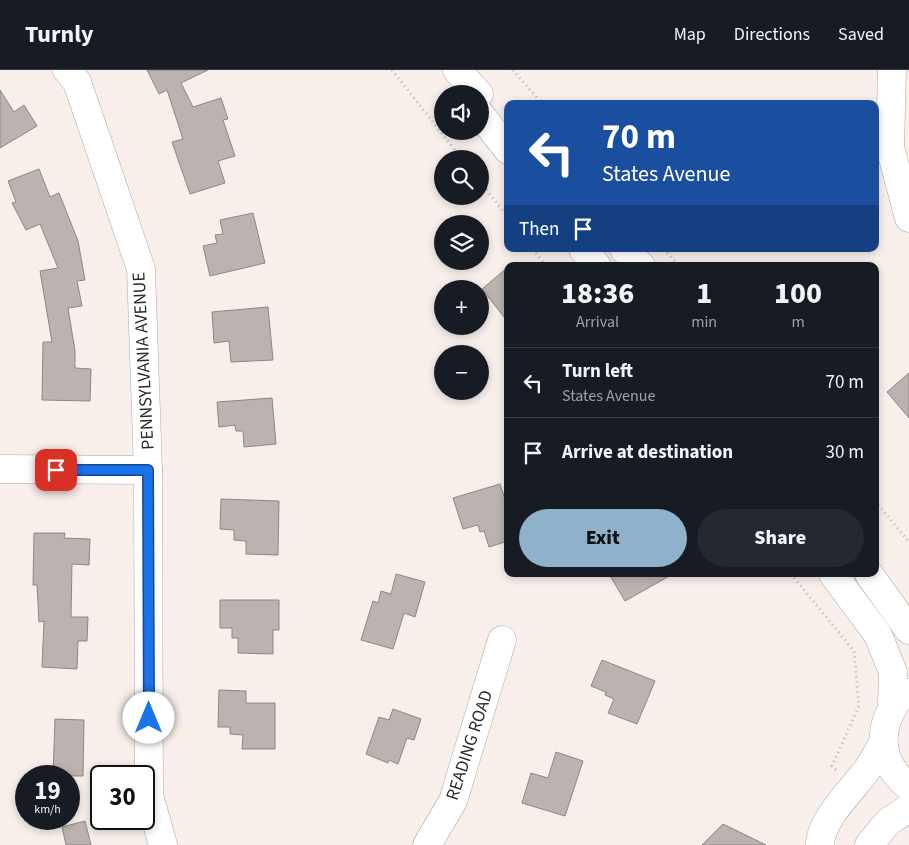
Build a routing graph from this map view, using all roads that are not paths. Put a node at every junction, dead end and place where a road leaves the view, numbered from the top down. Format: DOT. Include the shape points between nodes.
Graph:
graph roads {
  1 [pos="66,70"];
  2 [pos="446,70"];
  3 [pos="457,70"];
  4 [pos="892,70"];
  5 [pos="457,85"];
  6 [pos="471,85"];
  7 [pos="489,104"];
  8 [pos="504,120"];
  9 [pos="489,126"];
  10 [pos="504,145"];
  11 [pos="909,218"];
  12 [pos="586,252"];
  13 [pos="627,252"];
  14 [pos="594,262"];
  15 [pos="637,262"];
  16 [pos="0,469"];
  17 [pos="148,470"];
  18 [pos="835,577"];
  19 [pos="871,577"];
  20 [pos="909,630"];
  21 [pos="502,640"];
  22 [pos="901,697"];
  23 [pos="883,743"];
  24 [pos="909,787"];
  25 [pos="909,808"];
  26 [pos="163,845"];
  27 [pos="427,845"];
  28 [pos="820,845"];
  29 [pos="869,845"];
  1 -- 17 [label="street, PENNSYLVANIA AVENUE" via="77,82 141,268"];
  2 -- 5 [label="street"];
  3 -- 6 [label="street"];
  4 -- 11 [label="street" via="890,147"];
  7 -- 8 [label="street"];
  9 -- 10 [label="street"];
  12 -- 14 [label="street"];
  13 -- 15 [label="street"];
  16 -- 17 [label="street"];
  17 -- 26 [label="street, PENNSYLVANIA AVENUE" via="149,795"];
  18 -- 22 [label="street" via="878,635"];
  19 -- 20 [label="street"];
  21 -- 27 [label="street, READING ROAD" via="453,801"];
  22 -- 23 [label="street" via="885,723"];
  23 -- 24 [label="street" via="888,763"];
  23 -- 28 [label="street" via="838,804 820,838"];
  25 -- 29 [label="street" via="888,822"];
}
